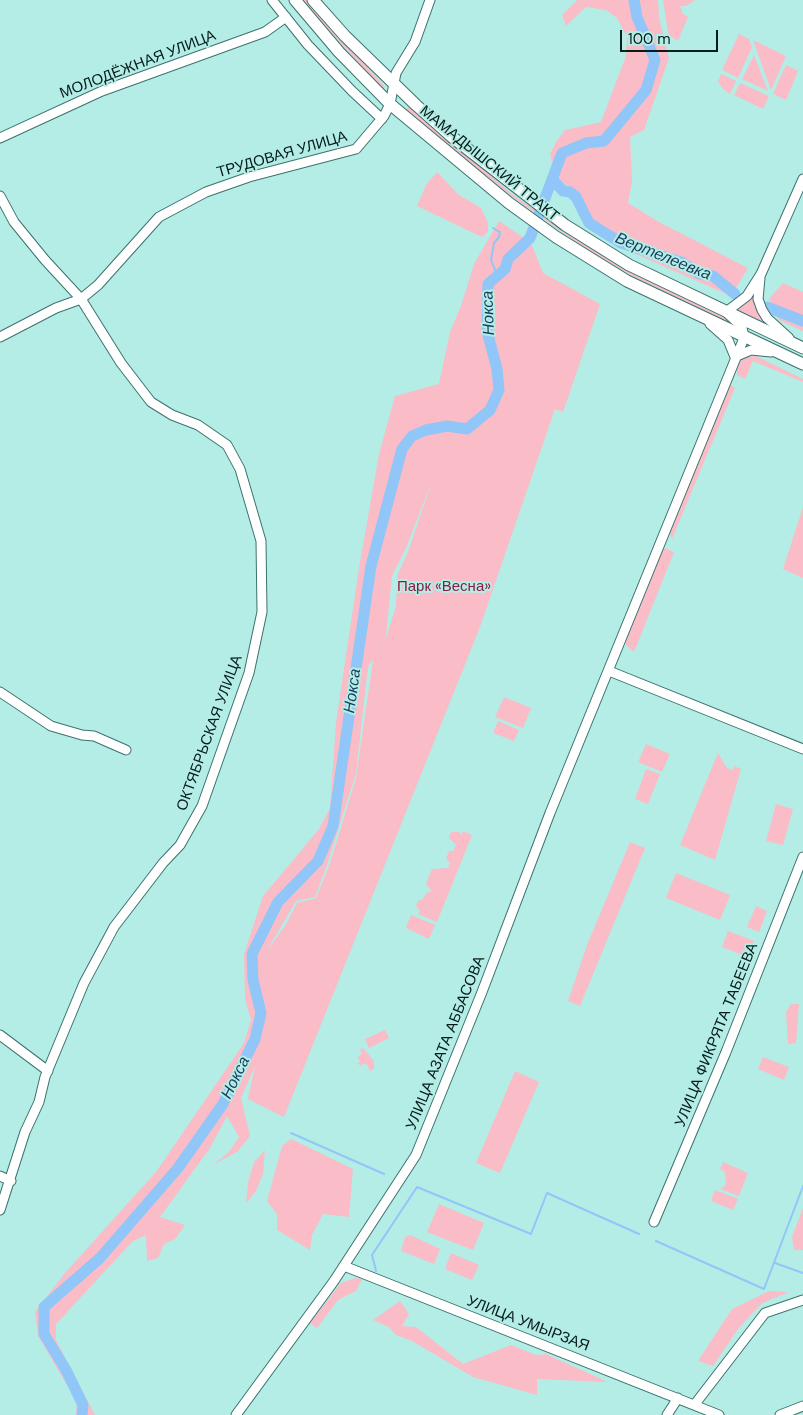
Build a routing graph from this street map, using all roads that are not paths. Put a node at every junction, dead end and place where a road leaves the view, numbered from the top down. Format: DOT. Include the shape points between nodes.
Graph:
graph roads {
  1 [pos="272,0"];
  2 [pos="295,0"];
  3 [pos="313,0"];
  4 [pos="430,0"];
  5 [pos="286,17"];
  6 [pos="393,84"];
  7 [pos="390,104"];
  8 [pos="382,119"];
  9 [pos="0,138"];
  10 [pos="803,178"];
  11 [pos="0,196"];
  12 [pos="799,196"];
  13 [pos="761,274"];
  14 [pos="81,298"];
  15 [pos="726,312"];
  16 [pos="701,318"];
  17 [pos="0,337"];
  18 [pos="744,338"];
  19 [pos="800,346"];
  20 [pos="777,352"];
  21 [pos="736,358"];
  22 [pos="803,364"];
  23 [pos="609,671"];
  24 [pos="0,692"];
  25 [pos="803,749"];
  26 [pos="126,750"];
  27 [pos="803,857"];
  28 [pos="0,1035"];
  29 [pos="48,1071"];
  30 [pos="0,1176"];
  31 [pos="11,1182"];
  32 [pos="0,1210"];
  33 [pos="654,1222"];
  34 [pos="344,1266"];
  35 [pos="803,1300"];
  36 [pos="678,1398"];
  37 [pos="698,1406"];
  38 [pos="803,1406"];
  39 [pos="236,1415"];
  40 [pos="667,1415"];
  41 [pos="719,1415"];
  42 [pos="780,1415"];
  1 -- 5 [label="street"];
  2 -- 7 [label="main road, МАМАДЫШСКИЙ ТРАКТ" via="339,52"];
  3 -- 6 [label="main road, МАМАДЫШСКИЙ ТРАКТ"];
  4 -- 6 [label="street, ТРУДОВАЯ УЛИЦА" via="415,42"];
  5 -- 8 [label="street" via="338,77"];
  5 -- 9 [label="street, МОЛОДЁЖНАЯ УЛИЦА" via="265,32 102,91"];
  6 -- 7 [label="street, ТРУДОВАЯ УЛИЦА"];
  6 -- 15 [label="main road, МАМАДЫШСКИЙ ТРАКТ" via="452,137 565,224 629,264"];
  7 -- 8 [label="street, ТРУДОВАЯ УЛИЦА"];
  7 -- 16 [label="main road, МАМАДЫШСКИЙ ТРАКТ" via="509,203 556,237 627,282"];
  8 -- 14 [label="street, ТРУДОВАЯ УЛИЦА" via="356,149 249,177 206,192 159,217 98,285"];
  10 -- 12 [label="street"];
  11 -- 14 [label="street, ОКТЯБРЬСКАЯ УЛИЦА" via="14,222"];
  12 -- 13 [label="street"];
  13 -- 15 [label="street" via="747,296"];
  13 -- 19 [label="street" via="758,294 762,310 771,322"];
  14 -- 17 [label="street, ТРУДОВАЯ УЛИЦА"];
  14 -- 29 [label="street, ОКТЯБРЬСКАЯ УЛИЦА" via="121,363 151,402 172,415 198,424 227,445 240,469 261,541 262,612 249,673 202,806 180,845 114,926 84,983"];
  15 -- 18 [label="street" via="742,327"];
  15 -- 19 [label="main road, МАМАДЫШСКИЙ ТРАКТ"];
  16 -- 18 [label="main road, МАМАДЫШСКИЙ ТРАКТ"];
  16 -- 21 [label="street" via="728,340"];
  18 -- 20 [label="main road, МАМАДЫШСКИЙ ТРАКТ"];
  18 -- 21 [label="street, УЛИЦА АЗАТА АББАСОВА"];
  20 -- 21 [label="street" via="752,350"];
  20 -- 22 [label="main road, МАМАДЫШСКИЙ ТРАКТ"];
  21 -- 23 [label="street, УЛИЦА АЗАТА АББАСОВА"];
  23 -- 25 [label="street"];
  23 -- 34 [label="street, УЛИЦА АЗАТА АББАСОВА" via="416,1155"];
  24 -- 26 [label="street" via="51,726 94,736"];
  27 -- 33 [label="street, УЛИЦА ФИКРЯТА ТАБЕЕВА"];
  28 -- 29 [label="street"];
  29 -- 31 [label="street, ОКТЯБРЬСКАЯ УЛИЦА" via="39,1102 25,1132"];
  30 -- 31 [label="street"];
  31 -- 32 [label="street, ОКТЯБРЬСКАЯ УЛИЦА"];
  34 -- 36 [label="street, УЛИЦА УМЫРЗАЯ"];
  34 -- 39 [label="street, УЛИЦА АЗАТА АББАСОВА"];
  35 -- 37 [label="street" via="765,1313"];
  36 -- 37 [label="street, УЛИЦА УМЫРЗАЯ"];
  36 -- 40 [label="street"];
  37 -- 41 [label="street, УЛИЦА УМЫРЗАЯ"];
  38 -- 42 [label="street"];
}
